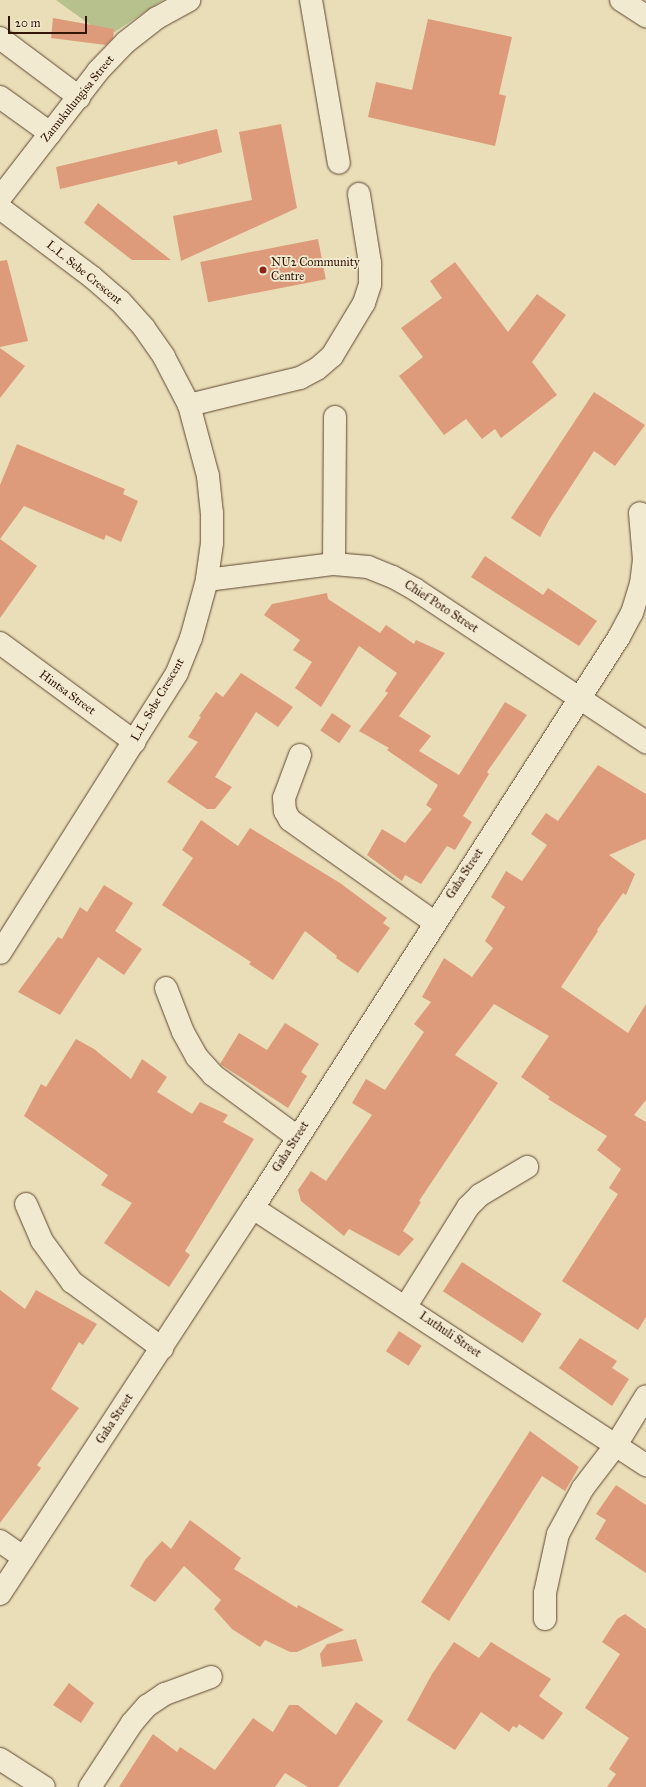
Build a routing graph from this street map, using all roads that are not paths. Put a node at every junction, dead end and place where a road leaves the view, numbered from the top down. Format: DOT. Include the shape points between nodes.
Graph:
graph roads {
  1 [pos="189,0"];
  2 [pos="311,0"];
  3 [pos="621,0"];
  4 [pos="646,16"];
  5 [pos="0,38"];
  6 [pos="0,97"];
  7 [pos="79,97"];
  8 [pos="50,133"];
  9 [pos="338,163"];
  10 [pos="359,194"];
  11 [pos="0,198"];
  12 [pos="0,208"];
  13 [pos="189,405"];
  14 [pos="334,417"];
  15 [pos="640,513"];
  16 [pos="334,564"];
  17 [pos="208,580"];
  18 [pos="0,643"];
  19 [pos="580,699"];
  20 [pos="135,742"];
  21 [pos="646,742"];
  22 [pos="300,755"];
  23 [pos="434,922"];
  24 [pos="0,953"];
  25 [pos="166,988"];
  26 [pos="297,1137"];
  27 [pos="527,1168"];
  28 [pos="26,1204"];
  29 [pos="253,1208"];
  30 [pos="406,1306"];
  31 [pos="162,1348"];
  32 [pos="646,1396"];
  33 [pos="616,1445"];
  34 [pos="646,1465"];
  35 [pos="0,1541"];
  36 [pos="24,1558"];
  37 [pos="0,1594"];
  38 [pos="545,1619"];
  39 [pos="211,1677"];
  40 [pos="0,1759"];
  41 [pos="44,1787"];
  42 [pos="90,1787"];
  1 -- 7 [label="street, Zamukulungisa Street" via="157,18 126,42 98,71"];
  2 -- 9 [label="street"];
  3 -- 4 [label="street"];
  5 -- 7 [label="street"];
  6 -- 8 [label="street"];
  7 -- 8 [label="street, Zamukulungisa Street"];
  8 -- 11 [label="street, Zamukulungisa Street"];
  10 -- 13 [label="street" via="370,263 370,284 364,303 332,356 317,369 300,378"];
  12 -- 13 [label="street, L.L. Sebe Crescent" via="120,301 144,328 164,357"];
  13 -- 17 [label="street, L.L. Sebe Crescent" via="208,476 212,513"];
  14 -- 16 [label="street"];
  15 -- 19 [label="street, Gaba Street" via="644,560 636,599 619,637"];
  16 -- 17 [label="street, Chief Poto Street"];
  16 -- 19 [label="street, Chief Poto Street" via="368,568 394,577"];
  17 -- 20 [label="street, L.L. Sebe Crescent" via="191,638 176,673"];
  18 -- 20 [label="street, Hintsa Street"];
  19 -- 21 [label="street, Chief Poto Street"];
  19 -- 23 [label="street, Gaba Street"];
  20 -- 24 [label="street, L.L. Sebe Crescent"];
  22 -- 23 [label="street" via="284,798 285,811 290,820"];
  23 -- 26 [label="street, Gaba Street"];
  25 -- 26 [label="street" via="196,1057 213,1076"];
  26 -- 29 [label="street, Gaba Street"];
  27 -- 30 [label="street" via="480,1195 468,1207"];
  28 -- 31 [label="street" via="42,1241 72,1282"];
  29 -- 30 [label="street, Luthuli Street"];
  29 -- 31 [label="street, Gaba Street"];
  30 -- 33 [label="street, Luthuli Street"];
  31 -- 36 [label="street, Gaba Street"];
  32 -- 33 [label="street"];
  33 -- 34 [label="street, Luthuli Street"];
  33 -- 38 [label="street" via="583,1488 558,1534 545,1593"];
  35 -- 36 [label="street"];
  36 -- 37 [label="street, Gaba Street"];
  39 -- 42 [label="street" via="165,1694 147,1706 132,1723"];
  40 -- 41 [label="street"];
}
